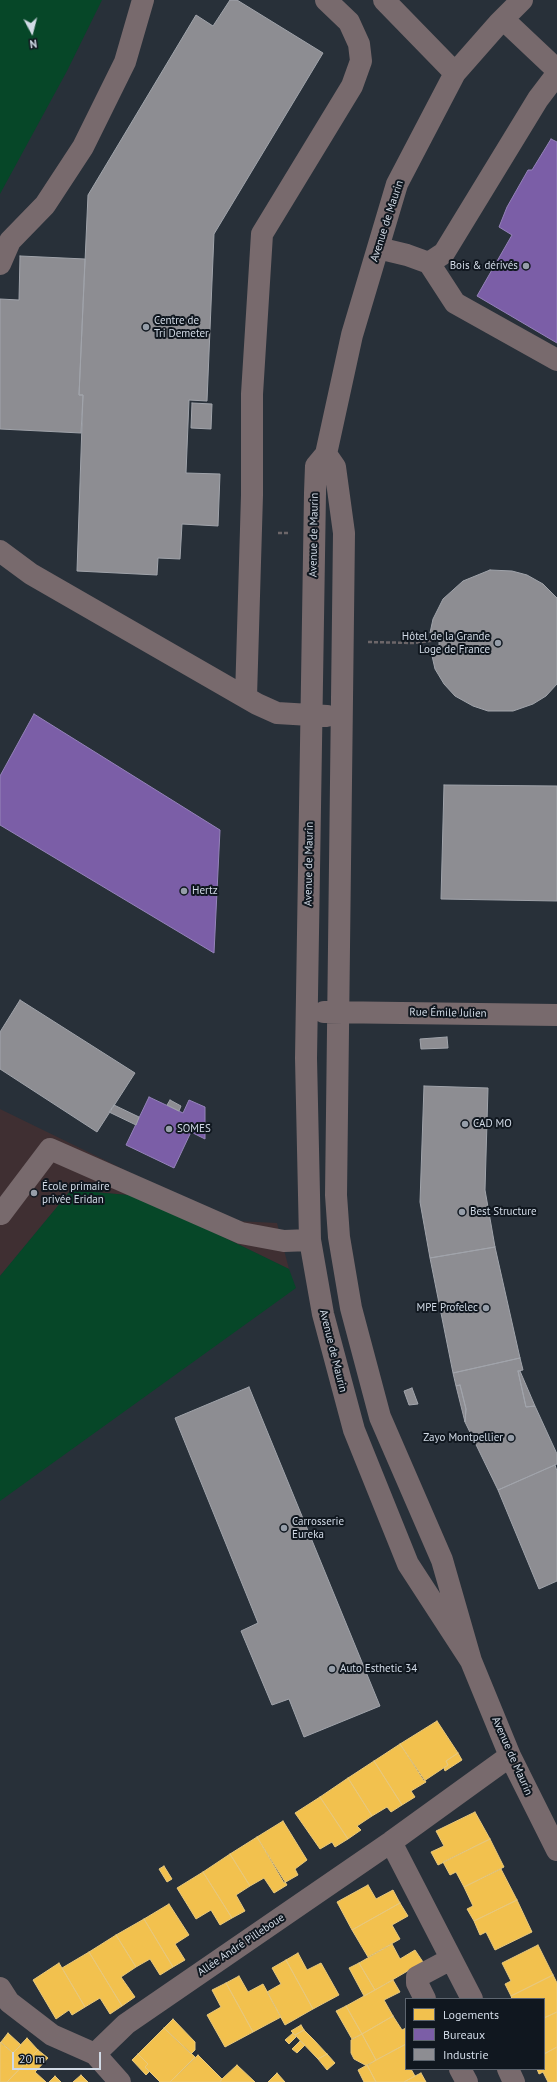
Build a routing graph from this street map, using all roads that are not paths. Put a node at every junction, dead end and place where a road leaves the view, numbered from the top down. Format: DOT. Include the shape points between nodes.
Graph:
graph roads {
  1 [pos="143,0"];
  2 [pos="326,0"];
  3 [pos="384,0"];
  4 [pos="519,1"];
  5 [pos="503,19"];
  6 [pos="557,70"];
  7 [pos="455,73"];
  8 [pos="557,74"];
  9 [pos="378,248"];
  10 [pos="430,263"];
  11 [pos="0,264"];
  12 [pos="557,360"];
  13 [pos="326,454"];
  14 [pos="0,551"];
  15 [pos="246,697"];
  16 [pos="342,715"];
  17 [pos="312,716"];
  18 [pos="338,1012"];
  19 [pos="307,1013"];
  20 [pos="557,1015"];
  21 [pos="1,1214"];
  22 [pos="310,1240"];
  23 [pos="471,1661"];
  24 [pos="510,1756"];
  25 [pos="391,1842"];
  26 [pos="557,1850"];
  27 [pos="452,1960"];
  28 [pos="0,1988"];
  29 [pos="424,1998"];
  30 [pos="471,1998"];
  31 [pos="95,2054"];
  32 [pos="461,2070"];
  33 [pos="508,2070"];
  34 [pos="120,2082"];
  35 [pos="467,2082"];
  36 [pos="514,2082"];
  1 -- 11 [label="street" via="125,62 83,147 45,205 10,241"];
  2 -- 15 [label="street" via="349,22 359,44 361,61 352,86 262,234 252,394"];
  3 -- 7 [label="street"];
  4 -- 5 [label="street, Avenue de Maurin"];
  5 -- 6 [label="street"];
  5 -- 7 [label="street, Avenue de Maurin"];
  7 -- 9 [label="street, Avenue de Maurin" via="397,184"];
  8 -- 10 [label="street" via="538,99 444,253"];
  9 -- 10 [label="street"];
  9 -- 13 [label="street, Avenue de Maurin" via="352,335"];
  10 -- 12 [label="street" via="455,302"];
  13 -- 16 [label="street, Avenue de Maurin" via="335,468 344,533"];
  13 -- 17 [label="street, Avenue de Maurin" via="316,466"];
  14 -- 15 [label="street" via="31,574"];
  15 -- 17 [label="street" via="277,713"];
  16 -- 17 [label="street"];
  16 -- 18 [label="street, Avenue de Maurin"];
  17 -- 19 [label="street, Avenue de Maurin"];
  18 -- 19 [label="street"];
  18 -- 20 [label="street, Rue Émile Julien"];
  18 -- 23 [label="street, Avenue de Maurin" via="336,1195 339,1237 350,1308 380,1417 442,1560"];
  19 -- 22 [label="street, Avenue de Maurin"];
  21 -- 22 [label="street" via="50,1149 242,1233 284,1241"];
  22 -- 23 [label="street, Avenue de Maurin" via="323,1314 354,1430 408,1564"];
  23 -- 24 [label="street, Avenue de Maurin"];
  24 -- 25 [label="street, Allée André Pilleboue"];
  24 -- 26 [label="street, Avenue de Maurin"];
  25 -- 27 [label="street"];
  25 -- 31 [label="street, Allée André Pilleboue" via="126,2024"];
  27 -- 29 [label="street" via="417,1977 417,1983"];
  27 -- 30 [label="street"];
  28 -- 31 [label="street" via="9,2002 52,2035"];
  31 -- 34 [label="street"];
  32 -- 35 [label="street"];
  33 -- 36 [label="street"];
}
